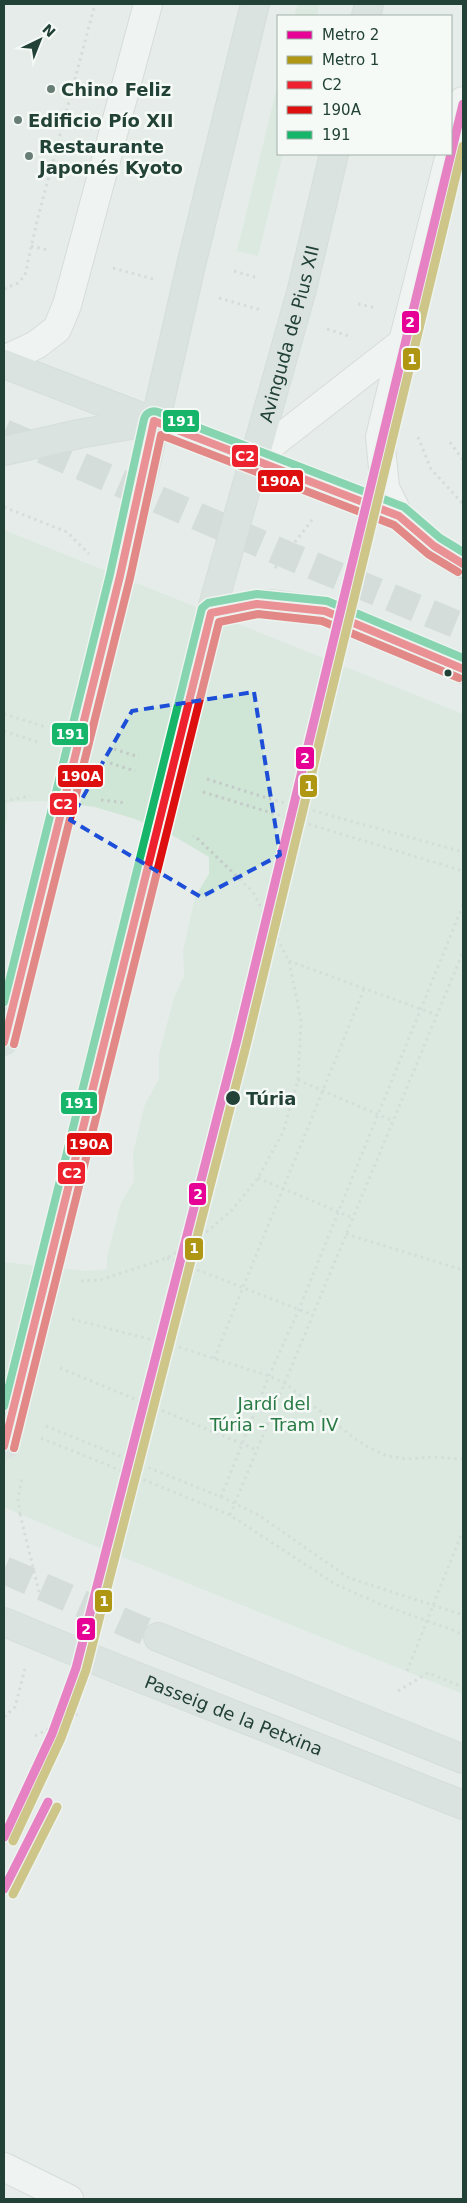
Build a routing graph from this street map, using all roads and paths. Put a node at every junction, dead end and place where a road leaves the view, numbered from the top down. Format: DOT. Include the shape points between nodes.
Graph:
graph roads {
  1 [pos="95,4"];
  2 [pos="148,4"];
  3 [pos="255,4"];
  4 [pos="463,101"];
  5 [pos="452,144"];
  6 [pos="334,155"];
  7 [pos="449,155"];
  8 [pos="31,246"];
  9 [pos="80,258"];
  10 [pos="234,272"];
  11 [pos="258,278"];
  12 [pos="4,289"];
  13 [pos="185,289"];
  14 [pos="358,304"];
  15 [pos="379,309"];
  16 [pos="294,320"];
  17 [pos="398,345"];
  18 [pos="4,360"];
  19 [pos="4,364"];
  20 [pos="154,421"];
  21 [pos="417,432"];
  22 [pos="450,442"];
  23 [pos="4,451"];
  24 [pos="253,460"];
  25 [pos="463,460"];
  26 [pos="463,504"];
  27 [pos="4,507"];
  28 [pos="399,516"];
  29 [pos="463,564"];
  30 [pos="337,565"];
  31 [pos="120,576"];
  32 [pos="332,583"];
  33 [pos="211,613"];
  34 [pos="463,669"];
  35 [pos="4,714"];
  36 [pos="52,729"];
  37 [pos="4,731"];
  38 [pos="51,745"];
  39 [pos="108,747"];
  40 [pos="145,759"];
  41 [pos="107,762"];
  42 [pos="144,774"];
  43 [pos="201,777"];
  44 [pos="201,791"];
  45 [pos="463,852"];
  46 [pos="463,871"];
  47 [pos="252,892"];
  48 [pos="463,904"];
  49 [pos="463,952"];
  50 [pos="288,961"];
  51 [pos="364,989"];
  52 [pos="420,1009"];
  53 [pos="436,1015"];
  54 [pos="4,1042"];
  55 [pos="298,1080"];
  56 [pos="322,1091"];
  57 [pos="378,1114"];
  58 [pos="393,1121"];
  59 [pos="258,1178"];
  60 [pos="283,1189"];
  61 [pos="338,1211"];
  62 [pos="353,1218"];
  63 [pos="346,1234"];
  64 [pos="167,1258"];
  65 [pos="463,1270"];
  66 [pos="74,1281"];
  67 [pos="243,1287"];
  68 [pos="299,1308"];
  69 [pos="313,1314"];
  70 [pos="69,1318"];
  71 [pos="214,1359"];
  72 [pos="54,1366"];
  73 [pos="269,1376"];
  74 [pos="286,1384"];
  75 [pos="40,1423"];
  76 [pos="40,1437"];
  77 [pos="243,1444"];
  78 [pos="4,1446"];
  79 [pos="258,1450"];
  80 [pos="463,1459"];
  81 [pos="221,1497"];
  82 [pos="235,1504"];
  83 [pos="20,1514"];
  84 [pos="230,1515"];
  85 [pos="463,1530"];
  86 [pos="41,1592"];
  87 [pos="463,1615"];
  88 [pos="4,1622"];
  89 [pos="463,1635"];
  90 [pos="158,1637"];
  91 [pos="407,1671"];
  92 [pos="463,1686"];
  93 [pos="398,1691"];
  94 [pos="15,1707"];
  95 [pos="81,1712"];
  96 [pos="4,1717"];
  97 [pos="35,1736"];
  98 [pos="463,1759"];
  99 [pos="463,1805"];
  100 [pos="4,2167"];
  101 [pos="69,2199"];
  1 -- 8 [label="path"];
  2 -- 9 [label="street"];
  3 -- 13 [label="main road"];
  4 -- 5 [label="street"];
  6 -- 16 [label="main road, Avinguda de Pius XII"];
  7 -- 17 [label="street"];
  8 -- 9 [label="path"];
  8 -- 12 [label="path" via="25,275 18,283"];
  9 -- 13 [label="path"];
  9 -- 18 [label="street" via="68,305 57,330 36,345"];
  10 -- 11 [label="path"];
  13 -- 16 [label="path"];
  13 -- 20 [label="main road"];
  14 -- 15 [label="path"];
  16 -- 17 [label="path"];
  16 -- 24 [label="main road, Avinguda de Pius XII"];
  17 -- 24 [label="street, Avinguda de Pius XII"];
  17 -- 28 [label="street" via="380,437 385,488"];
  19 -- 20 [label="main road"];
  20 -- 23 [label="main road"];
  20 -- 24 [label="main road"];
  20 -- 31 [label="main road"];
  21 -- 26 [label="path" via="431,468"];
  22 -- 25 [label="path"];
  24 -- 28 [label="main road"];
  24 -- 33 [label="main road"];
  27 -- 31 [label="path" via="67,532 88,553"];
  28 -- 29 [label="main road" via="434,546"];
  30 -- 32 [label="path"];
  31 -- 54 [label="main road, bridge"];
  33 -- 34 [label="street" via="256,604 325,611"];
  33 -- 78 [label="main road, bridge"];
  35 -- 36 [label="path"];
  37 -- 38 [label="path"];
  39 -- 40 [label="path"];
  41 -- 42 [label="path"];
  43 -- 45 [label="path"];
  44 -- 46 [label="path"];
  47 -- 50 [label="path"];
  48 -- 52 [label="path"];
  49 -- 53 [label="path"];
  50 -- 51 [label="path"];
  50 -- 55 [label="path" via="300,1020"];
  51 -- 52 [label="path"];
  51 -- 56 [label="path"];
  52 -- 53 [label="path"];
  52 -- 57 [label="path"];
  53 -- 58 [label="path"];
  55 -- 56 [label="path"];
  55 -- 59 [label="path" via="283,1132"];
  56 -- 57 [label="path"];
  56 -- 60 [label="path"];
  57 -- 58 [label="path"];
  57 -- 61 [label="path"];
  58 -- 62 [label="path"];
  59 -- 60 [label="path"];
  59 -- 64 [label="path" via="232,1210 202,1236"];
  60 -- 61 [label="path"];
  60 -- 67 [label="path"];
  61 -- 62 [label="path"];
  61 -- 68 [label="path"];
  62 -- 63 [label="path"];
  63 -- 65 [label="path"];
  63 -- 69 [label="path"];
  64 -- 66 [label="path" via="100,1280"];
  64 -- 67 [label="path"];
  67 -- 68 [label="path"];
  67 -- 71 [label="path"];
  68 -- 69 [label="path"];
  68 -- 73 [label="path"];
  69 -- 74 [label="path"];
  70 -- 71 [label="path"];
  71 -- 73 [label="path"];
  72 -- 77 [label="path"];
  73 -- 74 [label="path"];
  73 -- 77 [label="path"];
  74 -- 79 [label="path"];
  74 -- 80 [label="path" via="354,1438 387,1456"];
  75 -- 81 [label="path"];
  76 -- 84 [label="path"];
  77 -- 79 [label="path"];
  77 -- 81 [label="path"];
  79 -- 82 [label="path"];
  81 -- 82 [label="path"];
  82 -- 84 [label="path"];
  82 -- 87 [label="path" via="265,1518 349,1578"];
  83 -- 86 [label="path"];
  84 -- 89 [label="path" via="335,1584"];
  85 -- 91 [label="path, bridge"];
  88 -- 99 [label="main road, Passeig de la Petxina"];
  90 -- 98 [label="main road"];
  92 -- 93 [label="path" via="428,1673"];
  94 -- 96 [label="path"];
  95 -- 97 [label="path"];
  100 -- 101 [label="street"];
}
